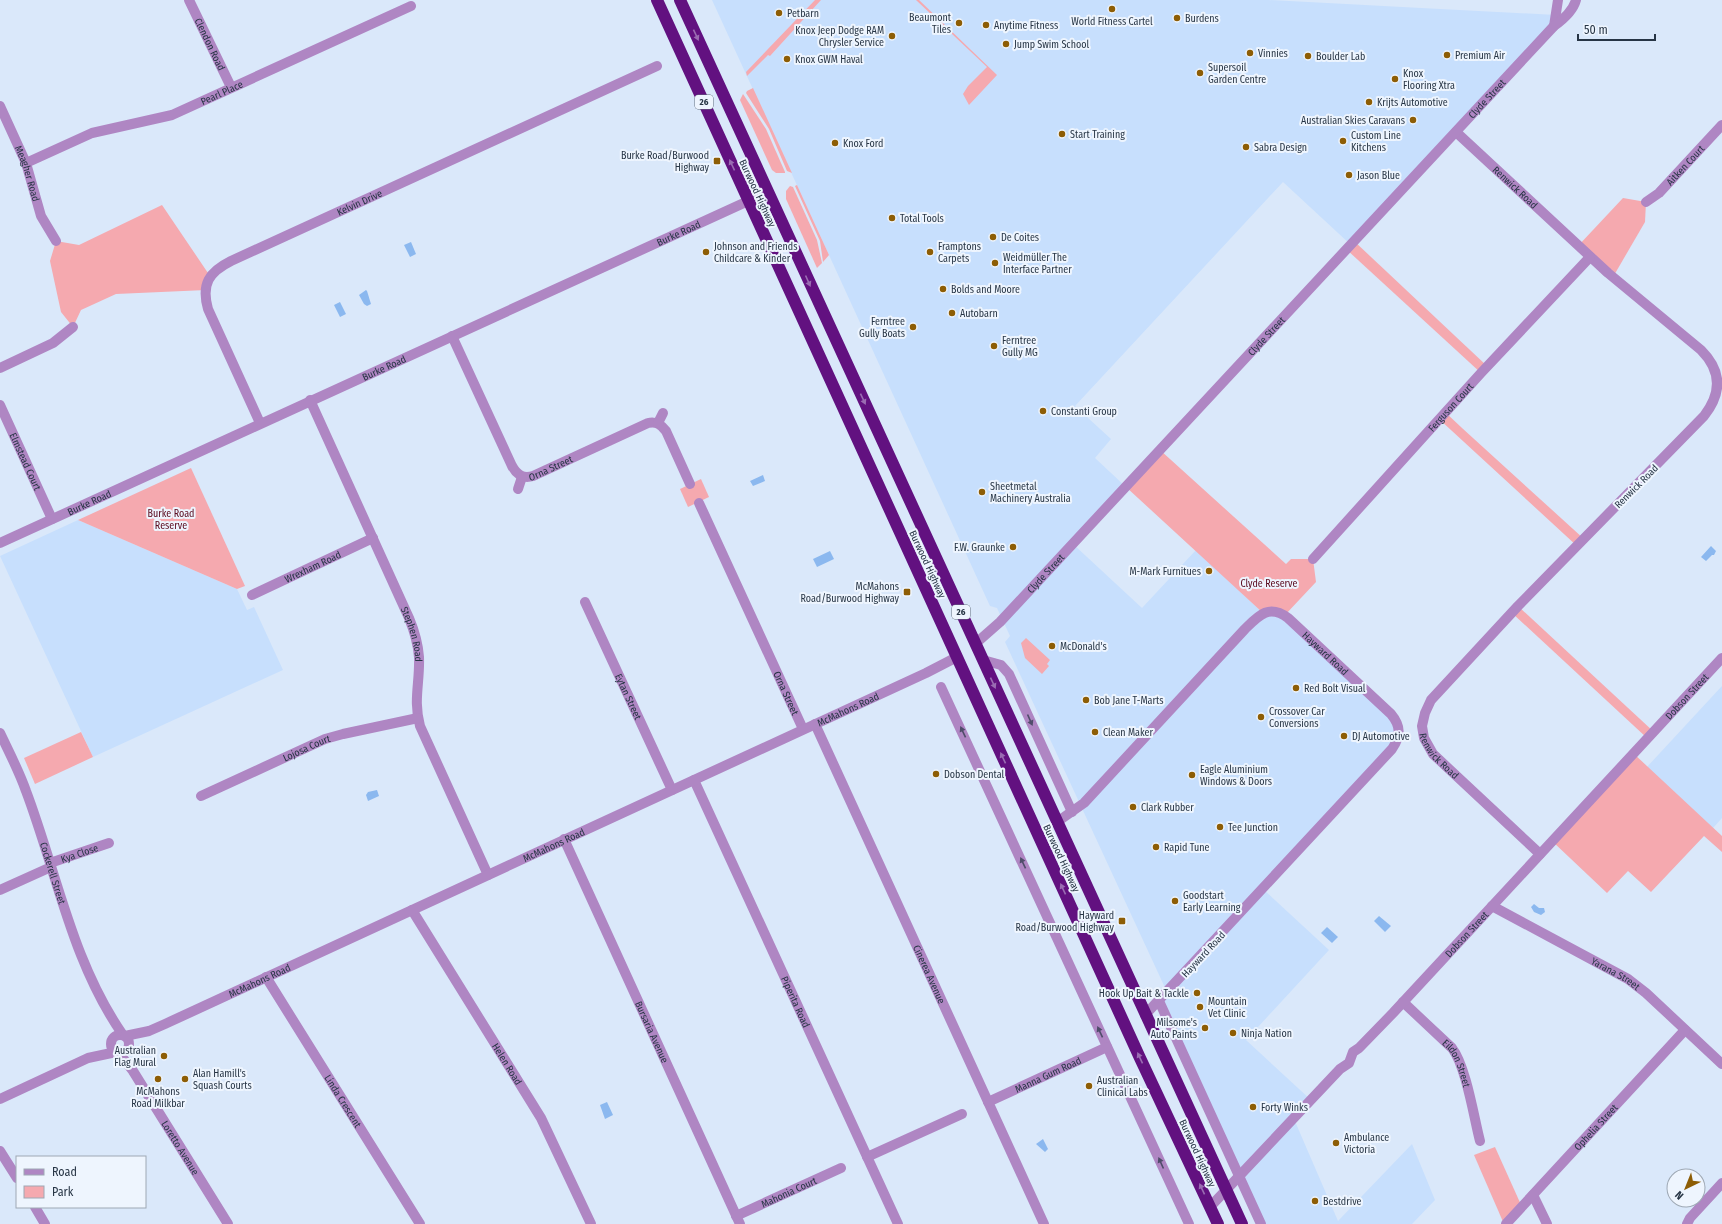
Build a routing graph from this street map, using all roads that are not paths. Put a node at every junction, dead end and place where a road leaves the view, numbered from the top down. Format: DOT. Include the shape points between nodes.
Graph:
graph roads {
  1 [pos="189,0"];
  2 [pos="657,0"];
  3 [pos="680,0"];
  4 [pos="1558,0"];
  5 [pos="1576,0"];
  6 [pos="411,6"];
  7 [pos="1554,26"];
  8 [pos="657,66"];
  9 [pos="231,87"];
  10 [pos="0,106"];
  11 [pos="1722,125"];
  12 [pos="1456,132"];
  13 [pos="26,163"];
  14 [pos="768,192"];
  15 [pos="748,200"];
  16 [pos="1646,202"];
  17 [pos="56,240"];
  18 [pos="1590,257"];
  19 [pos="73,327"];
  20 [pos="452,336"];
  21 [pos="0,368"];
  22 [pos="310,400"];
  23 [pos="0,405"];
  24 [pos="663,413"];
  25 [pos="260,423"];
  26 [pos="658,423"];
  27 [pos="522,477"];
  28 [pos="690,484"];
  29 [pos="518,489"];
  30 [pos="699,503"];
  31 [pos="52,519"];
  32 [pos="373,538"];
  33 [pos="0,543"];
  34 [pos="1313,559"];
  35 [pos="252,595"];
  36 [pos="585,602"];
  37 [pos="975,644"];
  38 [pos="957,657"];
  39 [pos="1722,658"];
  40 [pos="983,660"];
  41 [pos="942,687"];
  42 [pos="418,718"];
  43 [pos="815,724"];
  44 [pos="803,729"];
  45 [pos="0,733"];
  46 [pos="694,780"];
  47 [pos="672,790"];
  48 [pos="201,796"];
  49 [pos="1072,812"];
  50 [pos="1058,822"];
  51 [pos="564,840"];
  52 [pos="109,843"];
  53 [pos="1540,854"];
  54 [pos="50,865"];
  55 [pos="488,874"];
  56 [pos="0,890"];
  57 [pos="1492,906"];
  58 [pos="412,910"];
  59 [pos="266,977"];
  60 [pos="1159,1001"];
  61 [pos="1403,1002"];
  62 [pos="107,1012"];
  63 [pos="1145,1015"];
  64 [pos="1685,1030"];
  65 [pos="112,1040"];
  66 [pos="123,1045"];
  67 [pos="1107,1047"];
  68 [pos="88,1058"];
  69 [pos="1722,1064"];
  70 [pos="0,1099"];
  71 [pos="988,1102"];
  72 [pos="962,1114"];
  73 [pos="1480,1141"];
  74 [pos="0,1151"];
  75 [pos="867,1157"];
  76 [pos="841,1168"];
  77 [pos="16,1176"];
  78 [pos="1239,1177"];
  79 [pos="1722,1184"];
  80 [pos="1226,1191"];
  81 [pos="1533,1195"];
  82 [pos="36,1208"];
  83 [pos="1210,1208"];
  84 [pos="738,1220"];
  85 [pos="45,1224"];
  86 [pos="228,1224"];
  87 [pos="420,1224"];
  88 [pos="591,1224"];
  89 [pos="898,1224"];
  90 [pos="1044,1224"];
  91 [pos="1189,1224"];
  92 [pos="1218,1224"];
  93 [pos="1242,1224"];
  94 [pos="1261,1224"];
  95 [pos="1506,1224"];
  96 [pos="1547,1224"];
  97 [pos="1687,1224"];
  1 -- 9 [label="street, Clendon Road"];
  15 -- 2 [label="highway, Burwood Highway / 26, one-way"];
  3 -- 14 [label="highway, Burwood Highway / 26, one-way"];
  4 -- 7 [label="street"];
  5 -- 7 [label="street, Clyde Street" via="1568,14"];
  6 -- 9 [label="street, Pearl Place"];
  7 -- 12 [label="street, Clyde Street"];
  8 -- 25 [label="street, Kelvin Drive" via="216,270 206,286 208,309"];
  9 -- 13 [label="street, Pearl Place" via="172,115 92,133"];
  10 -- 13 [label="street, Meagher Road"];
  11 -- 16 [label="street, Aitken Court" via="1659,193"];
  12 -- 18 [label="street, Renwick Road"];
  12 -- 37 [label="street, Clyde Street" via="1000,622"];
  13 -- 17 [label="street, Meagher Road" via="41,216"];
  14 -- 15 [label="street, Burke Road"];
  14 -- 37 [label="highway, Burwood Highway / 26, one-way"];
  15 -- 20 [label="street, Burke Road"];
  15 -- 38 [label="highway, Burwood Highway / 26"];
  18 -- 34 [label="street, Ferguson Court"];
  18 -- 53 [label="street, Renwick Road" via="1709,358 1716,371 1718,390 1714,403 1704,416 1512,613 1435,695 1425,713 1422,731 1433,754"];
  19 -- 21 [label="street" via="53,343"];
  20 -- 22 [label="street, Burke Road"];
  20 -- 27 [label="street, Orna Street" via="512,466"];
  22 -- 25 [label="street, Burke Road"];
  22 -- 32 [label="street, Stephen Road"];
  23 -- 31 [label="street, Elmstead Court"];
  24 -- 26 [label="street"];
  25 -- 31 [label="street, Burke Road"];
  26 -- 27 [label="street, Orna Street" via="648,423 533,476"];
  26 -- 28 [label="street" via="666,431"];
  27 -- 29 [label="street"];
  30 -- 44 [label="street, Orna Street"];
  31 -- 33 [label="street, Burke Road"];
  32 -- 35 [label="street, Wrexham Road"];
  32 -- 42 [label="street, Stephen Road" via="410,618 417,641"];
  36 -- 47 [label="street, Eytan Street"];
  37 -- 38 [label="highway"];
  37 -- 40 [label="highway, Burwood Highway / 26"];
  38 -- 43 [label="street, McMahons Road"];
  83 -- 38 [label="highway, Burwood Highway / 26, one-way"];
  39 -- 53 [label="street, Dobson Street"];
  40 -- 49 [label="street, one-way" via="1001,665 1009,674"];
  40 -- 50 [label="highway, Burwood Highway / 26, one-way"];
  67 -- 41 [label="street, one-way"];
  42 -- 48 [label="street, Lojosa Court" via="325,739"];
  42 -- 55 [label="street, Stephen Road"];
  43 -- 44 [label="street, McMahons Road"];
  43 -- 71 [label="street, Cinerea Avenue"];
  44 -- 46 [label="street, McMahons Road"];
  45 -- 54 [label="street, Cockerell Street" via="26,790"];
  46 -- 47 [label="street, McMahons Road"];
  46 -- 75 [label="street, Piperita Road"];
  47 -- 51 [label="street, McMahons Road"];
  49 -- 50 [label="street, Hayward Road"];
  49 -- 60 [label="street, Hayward Road" via="1084,803 1263,613 1276,612 1288,618 1391,714 1399,726 1399,738 1392,749"];
  50 -- 63 [label="highway, Burwood Highway / 26"];
  51 -- 55 [label="street, McMahons Road"];
  51 -- 84 [label="street, Bursaria Avenue"];
  52 -- 54 [label="street, Kya Close"];
  53 -- 57 [label="street, Dobson Street"];
  54 -- 56 [label="street, Kya Close"];
  54 -- 62 [label="street, Cockerell Street" via="71,932"];
  55 -- 58 [label="street, McMahons Road"];
  57 -- 61 [label="street, Dobson Street"];
  57 -- 64 [label="street, Yarana Street" via="1628,979"];
  58 -- 59 [label="street, McMahons Road"];
  58 -- 88 [label="street, Helen Road" via="544,1121"];
  59 -- 66 [label="street, McMahons Road"];
  59 -- 87 [label="street, Linda Crescent"];
  60 -- 63 [label="street, Hayward Road"];
  60 -- 78 [label="street"];
  61 -- 73 [label="street, Eildon Street" via="1452,1048 1456,1055"];
  61 -- 78 [label="street, Dobson Street" via="1353,1052 1349,1063 1340,1069"];
  62 -- 65 [label="street, Cockerell Street"];
  62 -- 66 [label="street, Cockerell Street"];
  63 -- 80 [label="highway, Burwood Highway / 26"];
  64 -- 69 [label="street, Yarana Street"];
  64 -- 81 [label="street, Ophelia Street"];
  65 -- 66 [label="street, Cockerell Street" via="112,1048"];
  65 -- 68 [label="street, McMahons Road"];
  66 -- 68 [label="street, McMahons Road"];
  66 -- 86 [label="street, Loretto Avenue" via="133,1071"];
  67 -- 71 [label="street, Manna Gum Road"];
  91 -- 67 [label="street, one-way"];
  68 -- 70 [label="street, McMahons Road"];
  71 -- 90 [label="street, Cinerea Avenue"];
  72 -- 75 [label="street"];
  74 -- 77 [label="street"];
  75 -- 89 [label="street, Piperita Road"];
  76 -- 84 [label="street, Mahonia Court"];
  78 -- 80 [label="street, Dobson Street"];
  78 -- 94 [label="street"];
  79 -- 97 [label="street"];
  80 -- 83 [label="street, Dobson Street"];
  80 -- 93 [label="highway, Burwood Highway / 26"];
  81 -- 95 [label="street, Ophelia Street"];
  81 -- 96 [label="street"];
  82 -- 85 [label="street"];
  83 -- 92 [label="highway, Burwood Highway / 26"];
}
